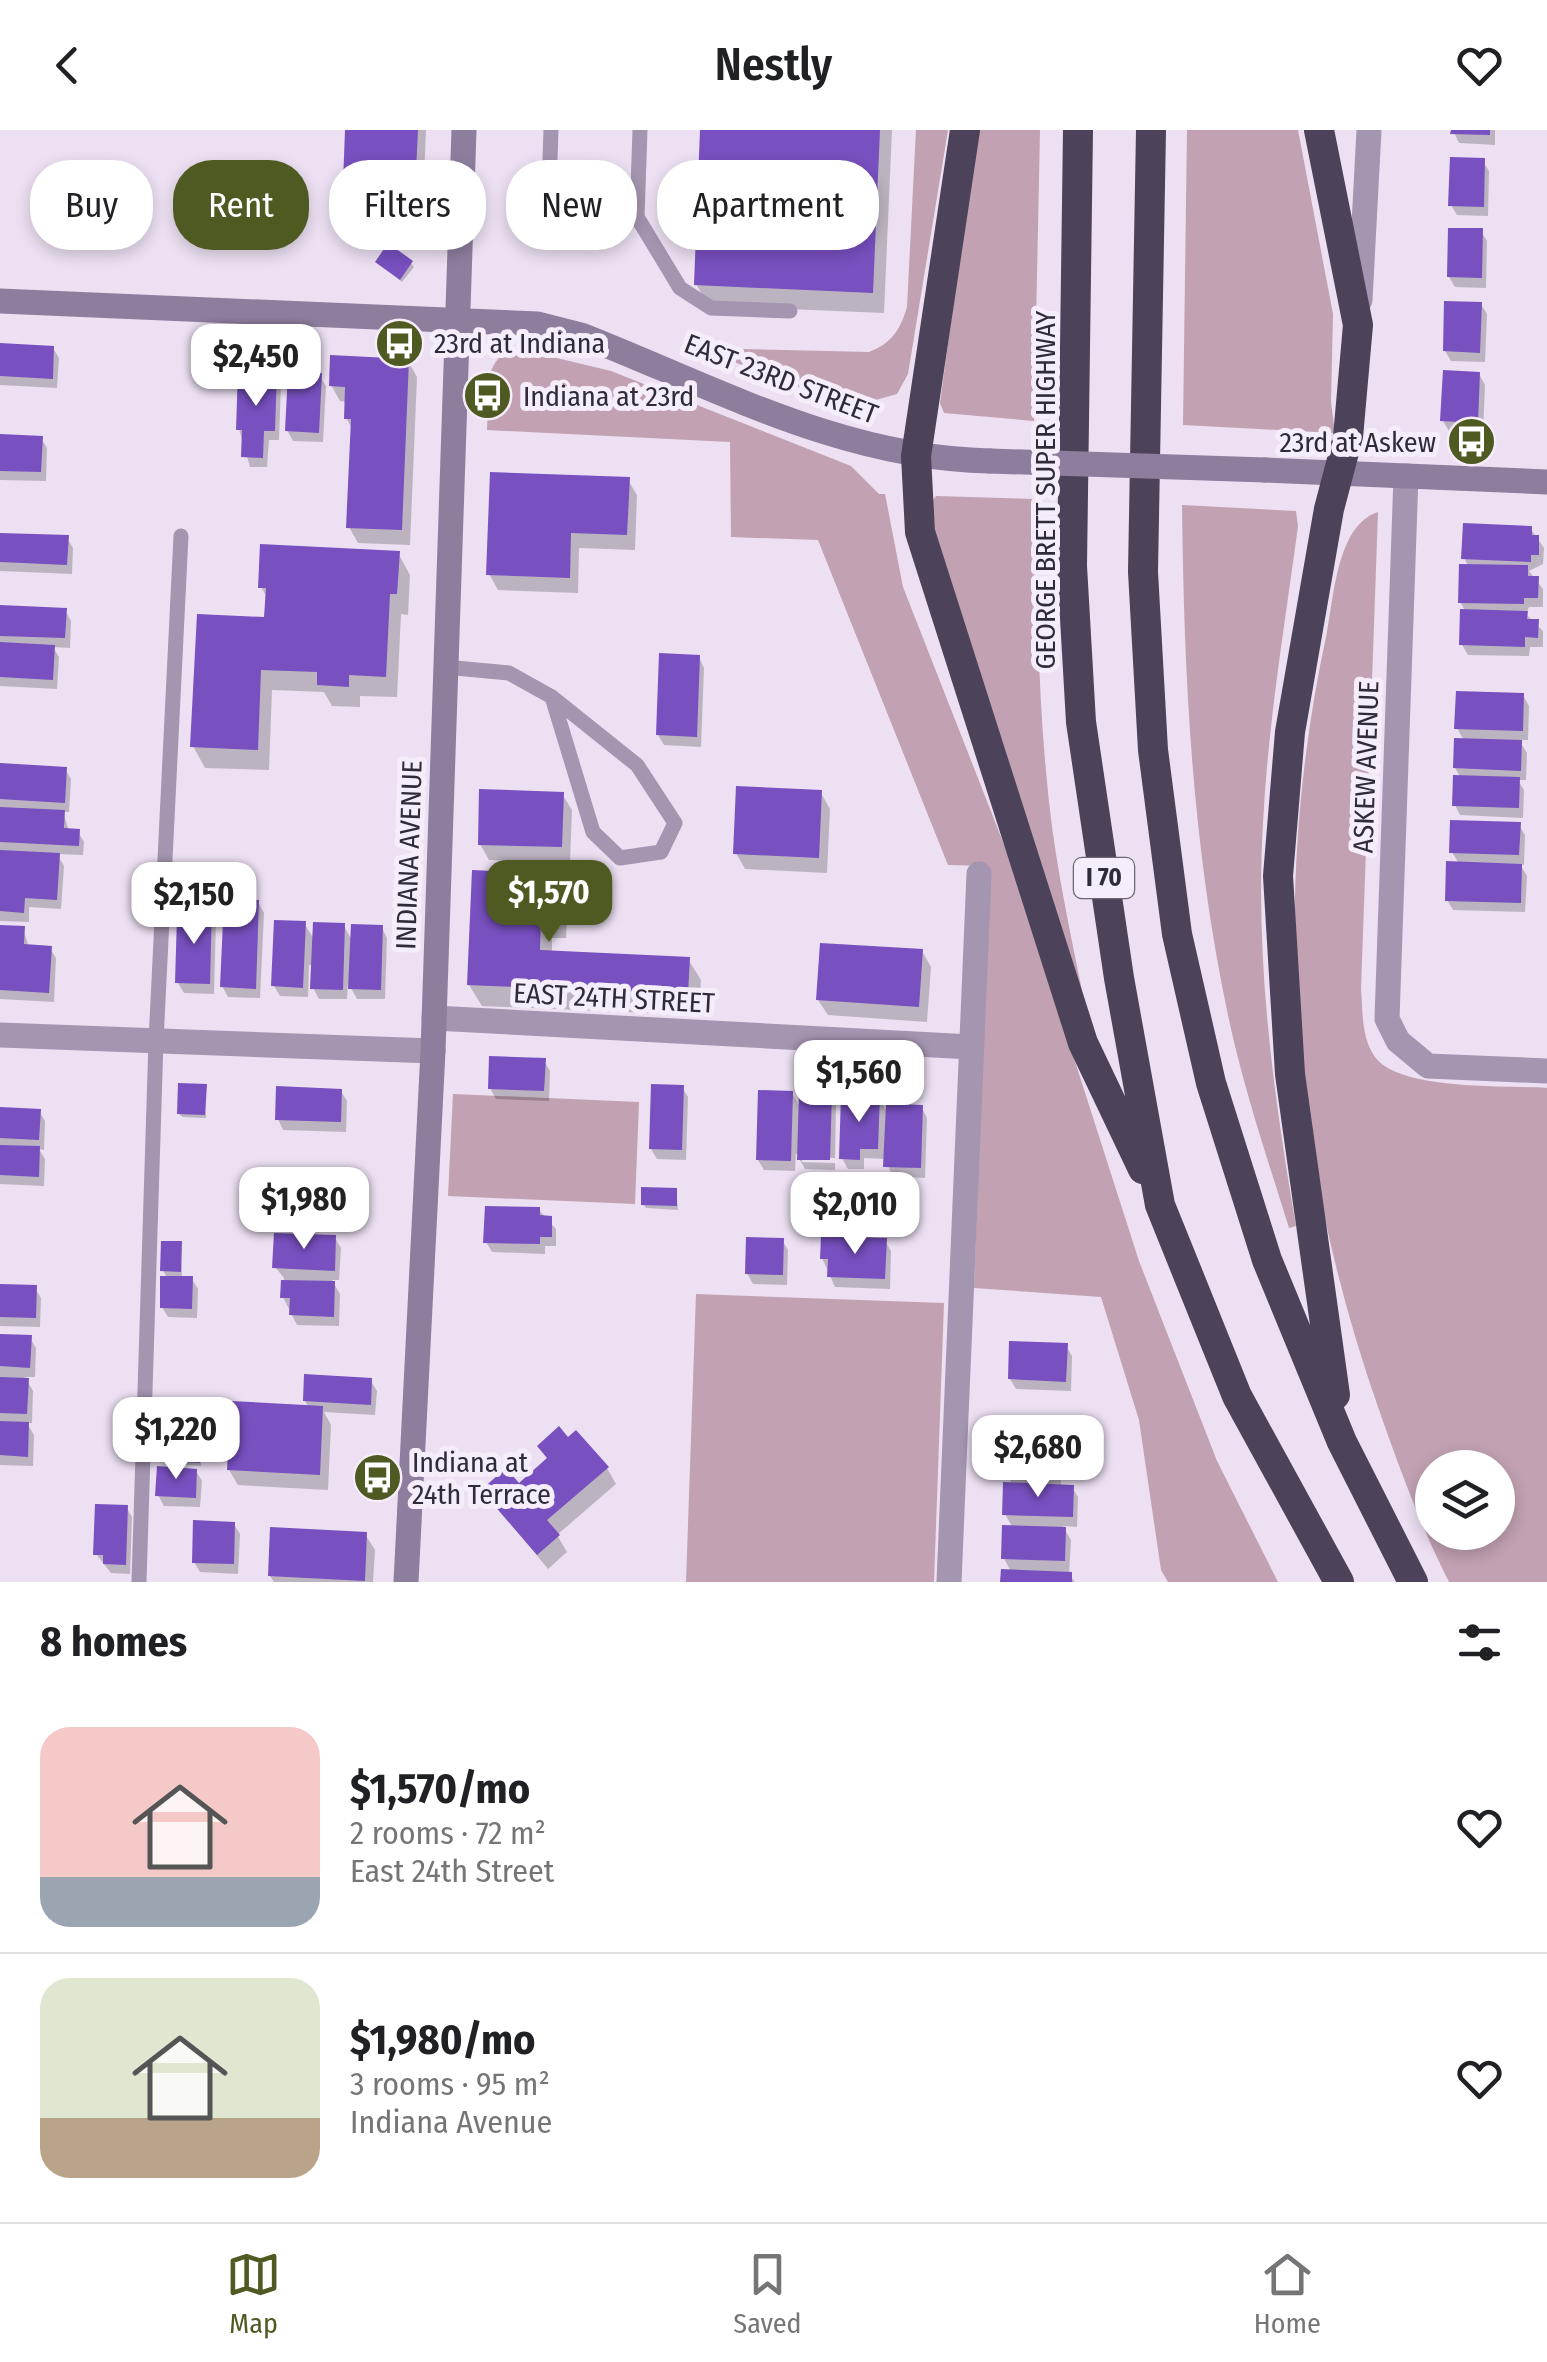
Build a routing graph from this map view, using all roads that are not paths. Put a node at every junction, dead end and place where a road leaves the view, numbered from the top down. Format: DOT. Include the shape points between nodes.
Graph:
graph roads {
  1 [pos="464,130"];
  2 [pos="551,130"];
  3 [pos="640,130"];
  4 [pos="965,130"];
  5 [pos="1078,130"];
  6 [pos="1152,130"];
  7 [pos="1319,130"];
  8 [pos="1368,130"];
  9 [pos="638,217"];
  10 [pos="0,301"];
  11 [pos="790,311"];
  12 [pos="456,319"];
  13 [pos="1358,325"];
  14 [pos="916,456"];
  15 [pos="1339,474"];
  16 [pos="1406,476"];
  17 [pos="1547,482"];
  18 [pos="181,536"];
  19 [pos="445,666"];
  20 [pos="552,698"];
  21 [pos="979,874"];
  22 [pos="434,1018"];
  23 [pos="0,1035"];
  24 [pos="156,1040"];
  25 [pos="971,1047"];
  26 [pos="433,1051"];
  27 [pos="1547,1071"];
  28 [pos="1160,1205"];
  29 [pos="1342,1442"];
  30 [pos="139,1582"];
  31 [pos="406,1582"];
  32 [pos="950,1582"];
  33 [pos="1339,1582"];
  34 [pos="1413,1582"];
  1 -- 12 [label="main road, INDIANA AVENUE"];
  2 -- 9 [label="lane" via="548,216"];
  3 -- 9 [label="lane"];
  4 -- 14 [label="highway"];
  5 -- 28 [label="highway, GEORGE BRETT SUPER HIGHWAY / I 70" via="1072,566 1081,722"];
  6 -- 29 [label="highway, I 70" via="1143,572 1154,750 1177,934 1210,1083 1267,1260"];
  7 -- 13 [label="highway"];
  8 -- 13 [label="street"];
  9 -- 11 [label="lane" via="680,288 711,308"];
  10 -- 12 [label="main road, EAST 23RD STREET"];
  12 -- 14 [label="main road, EAST 23RD STREET" via="581,334 841,441"];
  12 -- 19 [label="main road, INDIANA AVENUE"];
  13 -- 15 [label="highway"];
  14 -- 15 [label="main road, EAST 23RD STREET, bridge"];
  14 -- 28 [label="highway" via="920,532 1083,1043"];
  15 -- 16 [label="main road, EAST 23RD STREET"];
  15 -- 29 [label="highway" via="1290,732 1278,876 1290,1074"];
  16 -- 17 [label="main road, EAST 23RD STREET"];
  16 -- 27 [label="street, ASKEW AVENUE" via="1387,1019 1398,1040 1428,1066"];
  18 -- 24 [label="lane"];
  19 -- 20 [label="lane" via="509,673"];
  19 -- 22 [label="main road, INDIANA AVENUE"];
  20 -- 20 [label="lane" via="638,764 675,823 661,852 620,858 593,832"];
  21 -- 25 [label="street"];
  22 -- 25 [label="street, EAST 24TH STREET"];
  22 -- 26 [label="main road, INDIANA AVENUE"];
  23 -- 24 [label="street"];
  24 -- 26 [label="street"];
  24 -- 30 [label="lane"];
  25 -- 32 [label="street"];
  26 -- 31 [label="main road, INDIANA AVENUE"];
  28 -- 33 [label="highway, GEORGE BRETT SUPER HIGHWAY / I 70" via="1236,1396"];
  29 -- 34 [label="highway, I 70"];
}
